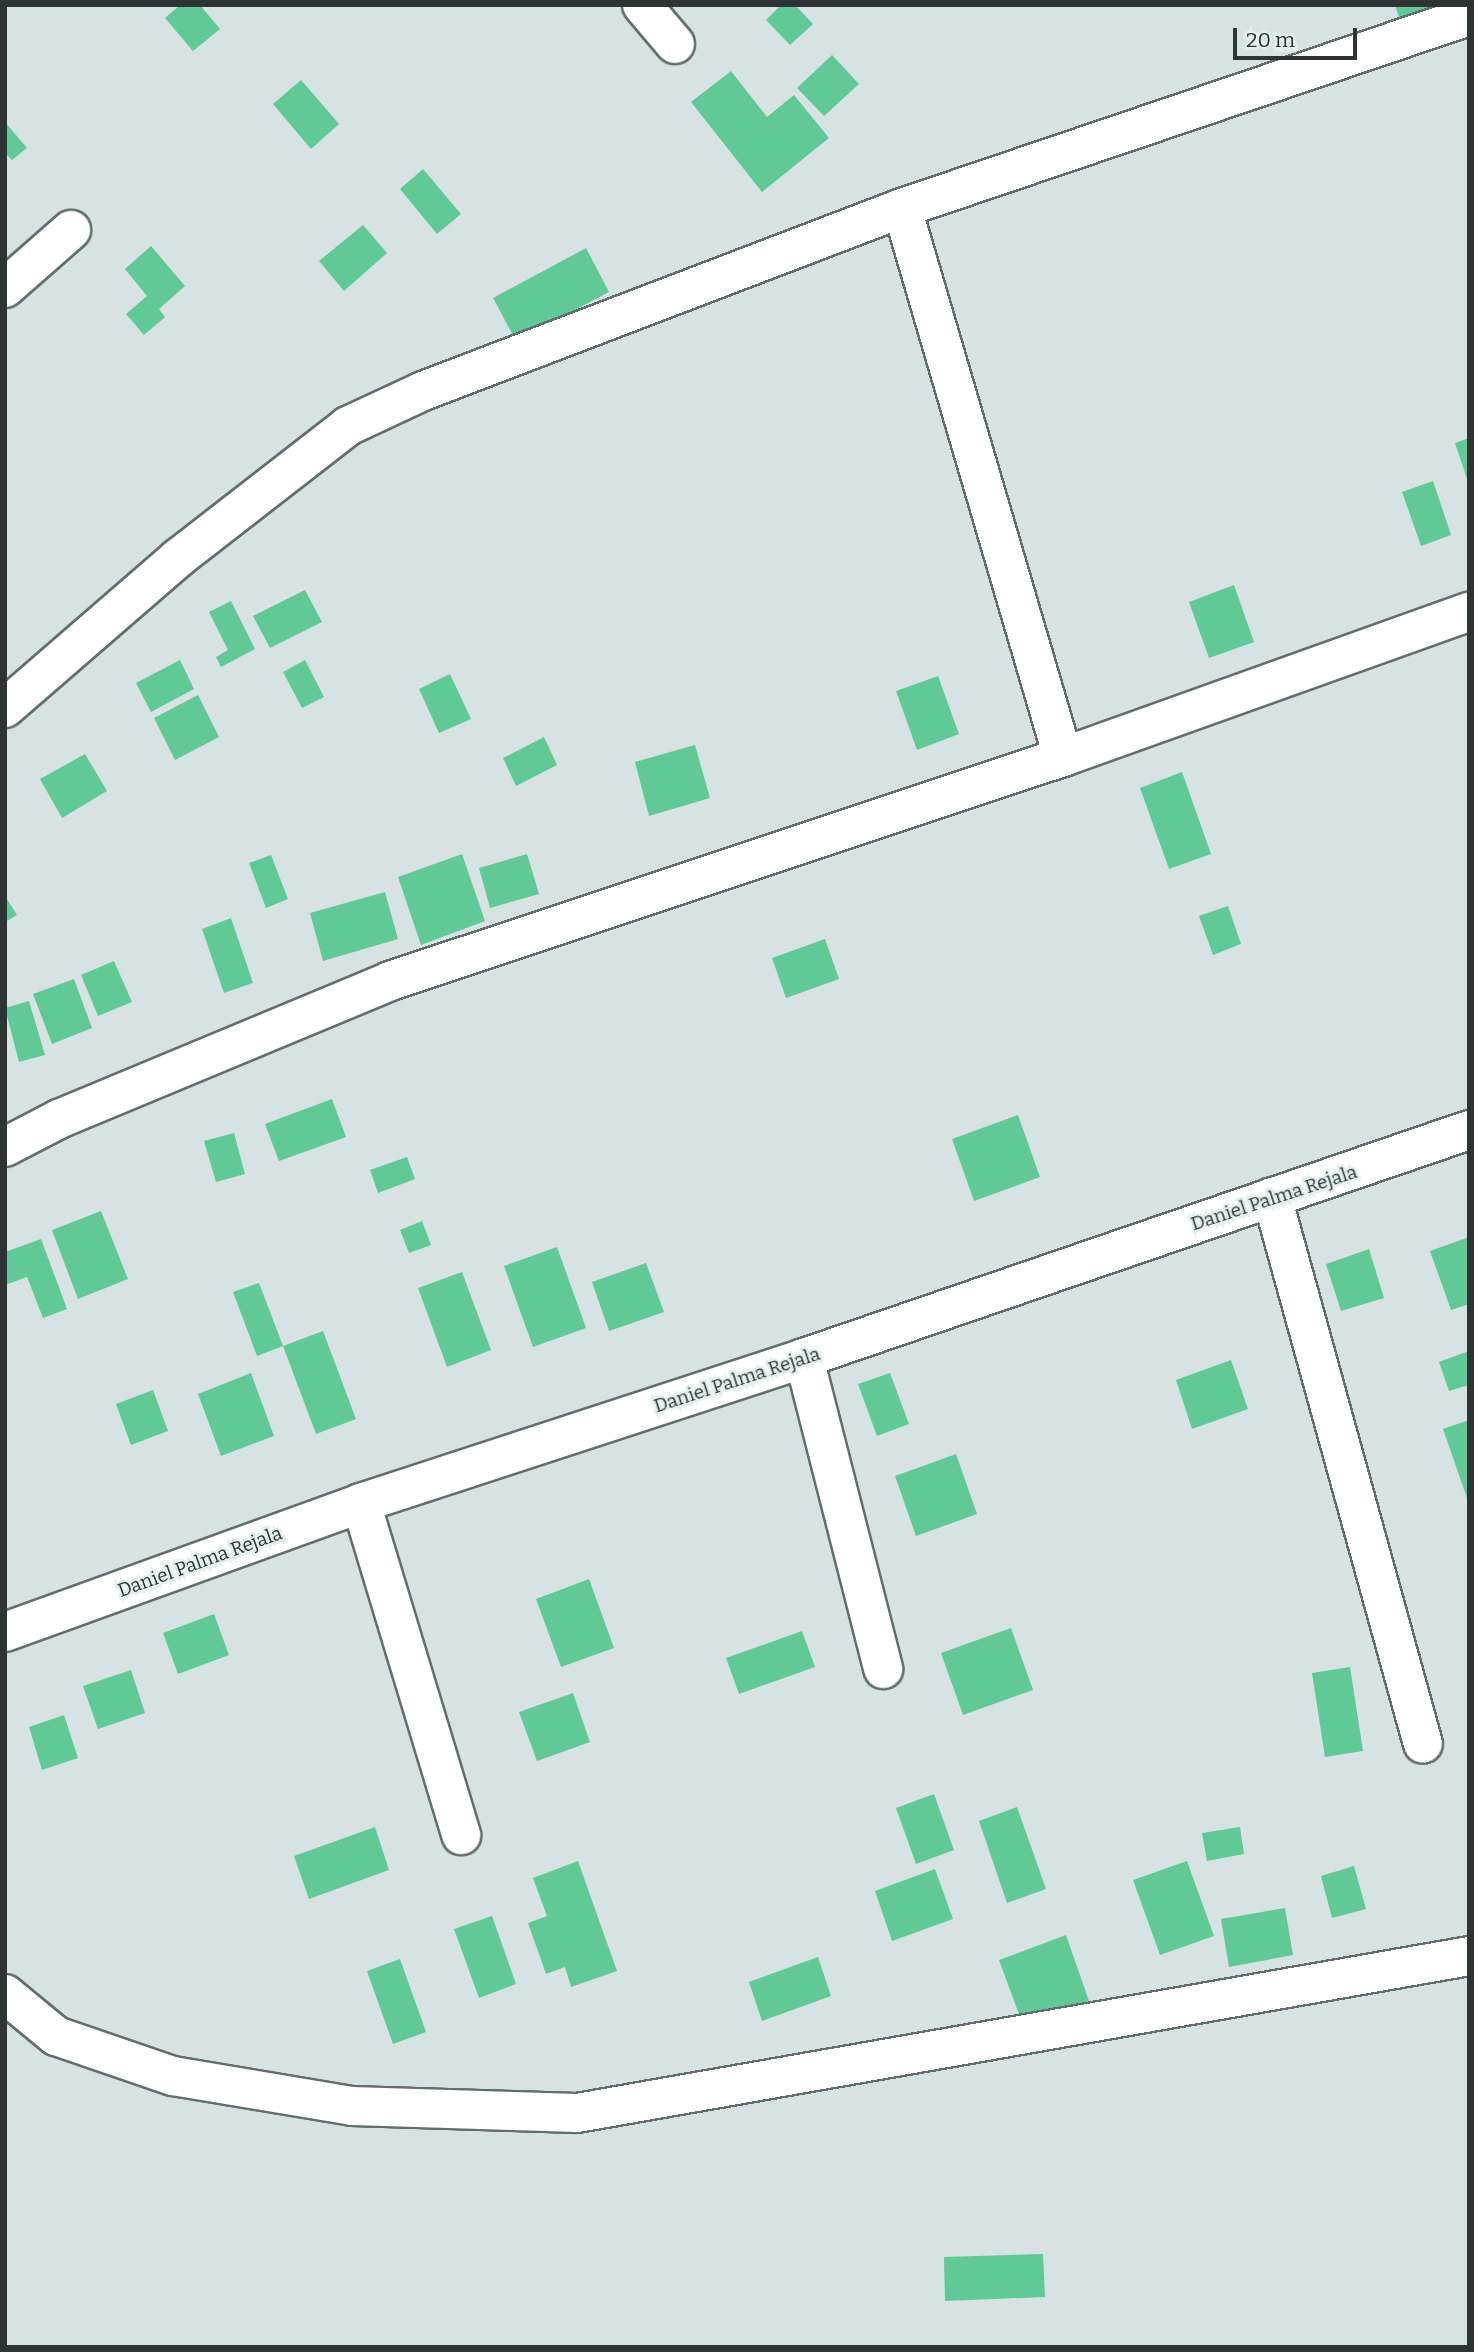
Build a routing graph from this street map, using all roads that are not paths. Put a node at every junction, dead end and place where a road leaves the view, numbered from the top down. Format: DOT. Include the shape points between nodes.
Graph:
graph roads {
  1 [pos="642,5"];
  2 [pos="1469,16"];
  3 [pos="675,44"];
  4 [pos="902,208"];
  5 [pos="71,230"];
  6 [pos="5,288"];
  7 [pos="1469,612"];
  8 [pos="5,708"];
  9 [pos="1063,757"];
  10 [pos="1469,1130"];
  11 [pos="5,1147"];
  12 [pos="1272,1197"];
  13 [pos="804,1358"];
  14 [pos="361,1503"];
  15 [pos="5,1632"];
  16 [pos="883,1669"];
  17 [pos="1423,1744"];
  18 [pos="461,1835"];
  19 [pos="1469,1956"];
  20 [pos="5,1994"];
  1 -- 3 [label="street"];
  2 -- 4 [label="street"];
  4 -- 8 [label="street" via="423,391 348,426 178,558"];
  4 -- 9 [label="street"];
  5 -- 6 [label="street"];
  7 -- 9 [label="street"];
  9 -- 11 [label="street" via="390,981 59,1119"];
  10 -- 12 [label="street, Daniel Palma Rejala"];
  12 -- 13 [label="street, Daniel Palma Rejala"];
  12 -- 17 [label="street"];
  13 -- 14 [label="street, Daniel Palma Rejala"];
  13 -- 16 [label="street"];
  14 -- 15 [label="street, Daniel Palma Rejala"];
  14 -- 18 [label="street"];
  19 -- 20 [label="street" via="577,2113 352,2106 173,2076 56,2036"];
}
